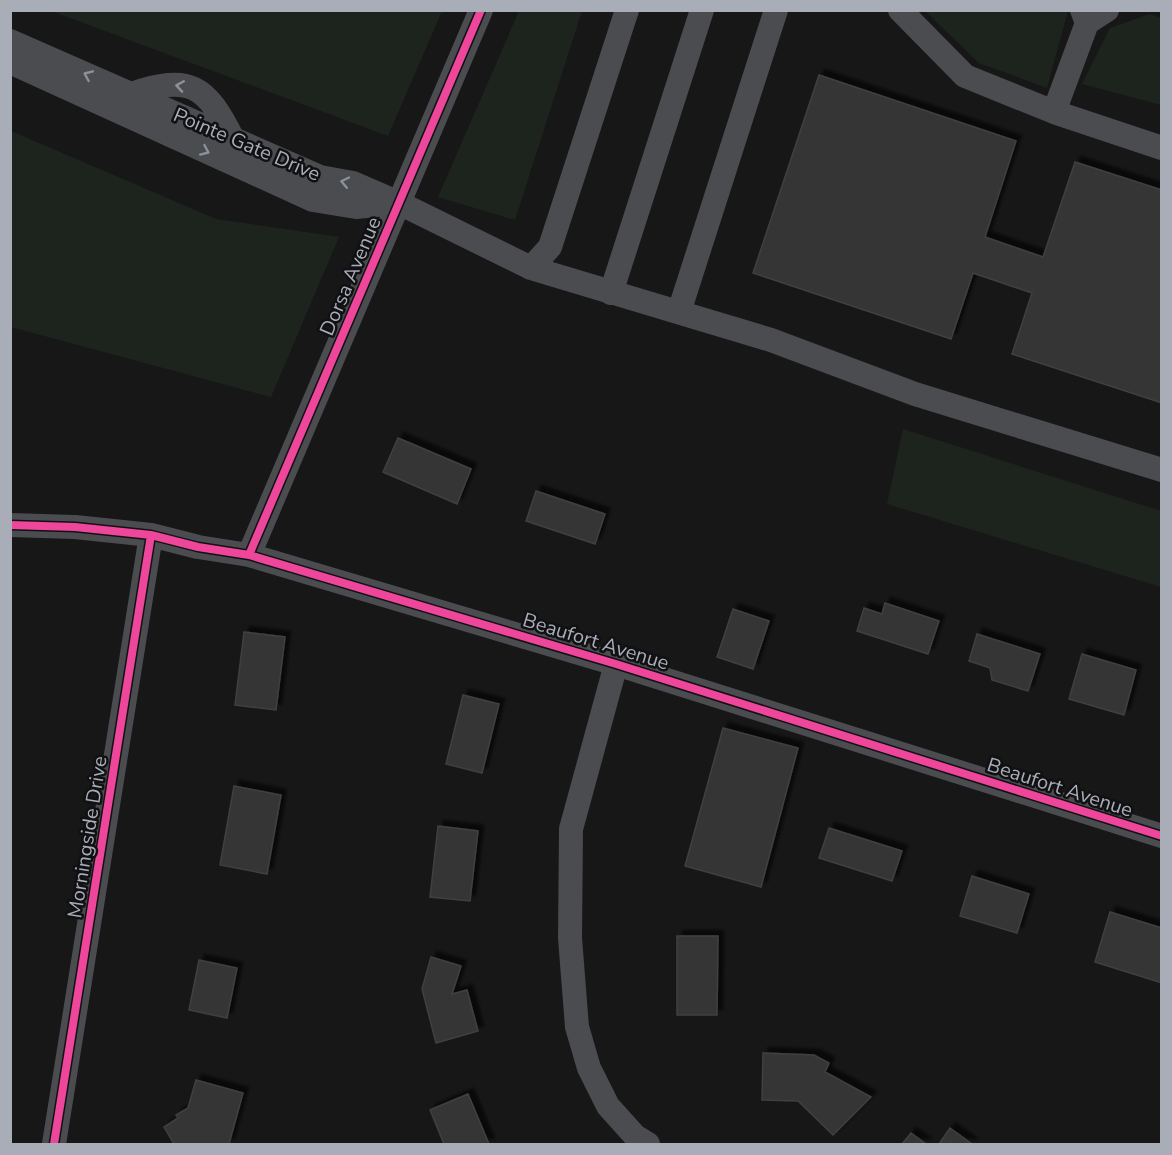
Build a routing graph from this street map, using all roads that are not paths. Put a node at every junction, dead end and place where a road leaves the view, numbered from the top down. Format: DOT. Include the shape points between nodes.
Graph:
graph roads {
  1 [pos="481,10"];
  2 [pos="627,10"];
  3 [pos="702,10"];
  4 [pos="776,10"];
  5 [pos="900,10"];
  6 [pos="1107,10"];
  7 [pos="1084,17"];
  8 [pos="10,41"];
  9 [pos="10,62"];
  10 [pos="1054,112"];
  11 [pos="1161,148"];
  12 [pos="399,203"];
  13 [pos="531,268"];
  14 [pos="611,293"];
  15 [pos="679,312"];
  16 [pos="1161,470"];
  17 [pos="10,525"];
  18 [pos="151,536"];
  19 [pos="249,555"];
  20 [pos="616,664"];
  21 [pos="1161,836"];
  22 [pos="54,1144"];
  23 [pos="648,1144"];
  1 -- 12 [label="street, Dorsa Avenue"];
  2 -- 13 [label="street" via="550,247"];
  3 -- 14 [label="street"];
  4 -- 15 [label="street"];
  5 -- 10 [label="street" via="965,76"];
  6 -- 7 [label="street"];
  7 -- 10 [label="street"];
  12 -- 8 [label="street, Pointe Gate Drive, one-way" via="353,183 320,177"];
  9 -- 12 [label="street, Pointe Gate Drive, one-way" via="313,200 356,207"];
  10 -- 11 [label="street"];
  12 -- 13 [label="street"];
  12 -- 19 [label="street, Dorsa Avenue"];
  13 -- 14 [label="street"];
  14 -- 15 [label="street"];
  15 -- 16 [label="street" via="771,340 915,394"];
  17 -- 18 [label="street, Beaufort Avenue" via="75,527"];
  18 -- 19 [label="street, Beaufort Avenue"];
  18 -- 22 [label="street, Morningside Drive"];
  19 -- 20 [label="street, Beaufort Avenue"];
  20 -- 21 [label="street, Beaufort Avenue"];
  20 -- 23 [label="street" via="571,829 570,938 578,1027 589,1068 608,1106 635,1136"];
}
